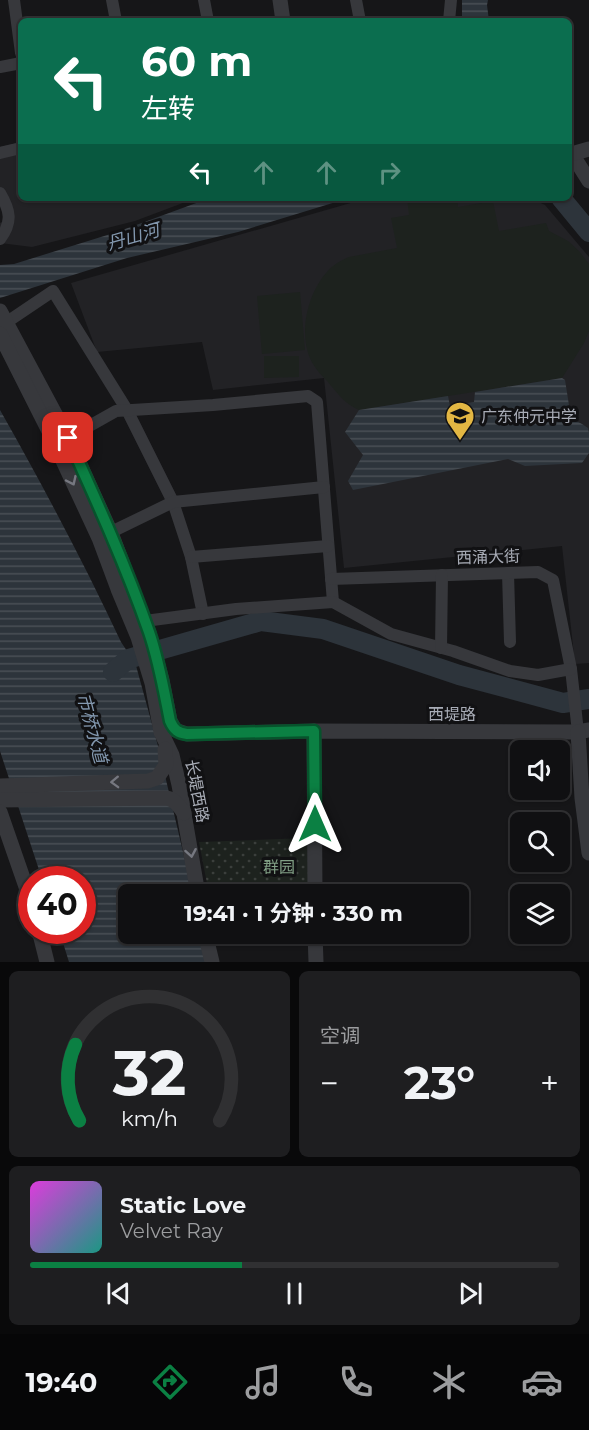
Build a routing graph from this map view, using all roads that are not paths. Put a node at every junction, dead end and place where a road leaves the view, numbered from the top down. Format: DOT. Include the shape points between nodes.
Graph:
graph roads {
  1 [pos="14,0"];
  2 [pos="112,0"];
  3 [pos="204,0"];
  4 [pos="280,0"];
  5 [pos="356,0"];
  6 [pos="451,0"];
  7 [pos="115,18"];
  8 [pos="207,18"];
  9 [pos="283,18"];
  10 [pos="359,18"];
  11 [pos="449,18"];
  12 [pos="18,30"];
  13 [pos="18,64"];
  14 [pos="0,67"];
  15 [pos="18,149"];
  16 [pos="589,149"];
  17 [pos="0,153"];
  18 [pos="572,154"];
  19 [pos="572,158"];
  20 [pos="589,181"];
  21 [pos="0,194"];
  22 [pos="3,229"];
  23 [pos="0,239"];
  24 [pos="2,324"];
  25 [pos="127,410"];
  26 [pos="68,438"];
  27 [pos="324,487"];
  28 [pos="173,502"];
  29 [pos="105,535"];
  30 [pos="328,546"];
  31 [pos="191,557"];
  32 [pos="508,573"];
  33 [pos="441,575"];
  34 [pos="331,579"];
  35 [pos="333,602"];
  36 [pos="203,614"];
  37 [pos="144,631"];
  38 [pos="510,642"];
  39 [pos="441,648"];
  40 [pos="571,669"];
  41 [pos="157,682"];
  42 [pos="314,731"];
  43 [pos="584,731"];
  44 [pos="194,734"];
  45 [pos="169,761"];
  46 [pos="4,800"];
  47 [pos="589,800"];
  48 [pos="184,813"];
  49 [pos="589,853"];
  50 [pos="19,866"];
  51 [pos="196,884"];
  52 [pos="315,884"];
  53 [pos="42,944"];
  54 [pos="208,944"];
  55 [pos="315,944"];
  56 [pos="47,962"];
  57 [pos="212,962"];
  58 [pos="316,962"];
  1 -- 12 [label="street"];
  2 -- 7 [label="street"];
  3 -- 8 [label="street"];
  4 -- 9 [label="street"];
  5 -- 10 [label="street"];
  6 -- 11 [label="street"];
  13 -- 14 [label="street"];
  15 -- 17 [label="street"];
  16 -- 18 [label="street"];
  19 -- 20 [label="street"];
  21 -- 22 [label="street" via="9,220"];
  22 -- 23 [label="street"];
  24 -- 25 [label="street" via="53,291"];
  24 -- 26 [label="street, 长堤西路"];
  24 -- 29 [label="street, 长堤西路, one-way" via="52,437"];
  25 -- 26 [label="street" via="116,411"];
  25 -- 27 [label="street" via="308,396 317,402"];
  25 -- 28 [label="street"];
  26 -- 29 [label="street, 长堤西路"];
  27 -- 28 [label="street"];
  27 -- 30 [label="street"];
  28 -- 29 [label="street"];
  28 -- 31 [label="street"];
  29 -- 37 [label="street, 长堤西路"];
  30 -- 31 [label="street"];
  30 -- 34 [label="street"];
  31 -- 36 [label="street"];
  32 -- 33 [label="street, 西涌大街"];
  32 -- 38 [label="street"];
  32 -- 40 [label="street, 西涌大街" via="538,572 553,580"];
  33 -- 34 [label="street, 西涌大街"];
  33 -- 39 [label="street"];
  34 -- 35 [label="street"];
  35 -- 36 [label="street"];
  35 -- 39 [label="street" via="391,634"];
  36 -- 37 [label="street"];
  37 -- 41 [label="street, 长堤西路"];
  39 -- 40 [label="street" via="519,672 538,675"];
  40 -- 43 [label="street"];
  41 -- 44 [label="street, 长堤西路" via="172,727 182,734"];
  41 -- 45 [label="street, 长堤西路" via="161,732"];
  42 -- 43 [label="street, 西堤路"];
  42 -- 44 [label="street, 西堤路"];
  42 -- 52 [label="street"];
  43 -- 47 [label="street"];
  43 -- 49 [label="street" via="582,798"];
  44 -- 45 [label="street" via="176,747"];
  45 -- 46 [label="street, one-way" via="157,778 148,781"];
  45 -- 48 [label="street, 长堤西路"];
  46 -- 48 [label="street" via="166,798 176,802"];
  46 -- 50 [label="street" via="8,834"];
  48 -- 51 [label="street, 长堤西路, one-way"];
  53 -- 56 [label="street"];
  54 -- 57 [label="street"];
  55 -- 58 [label="street"];
}
